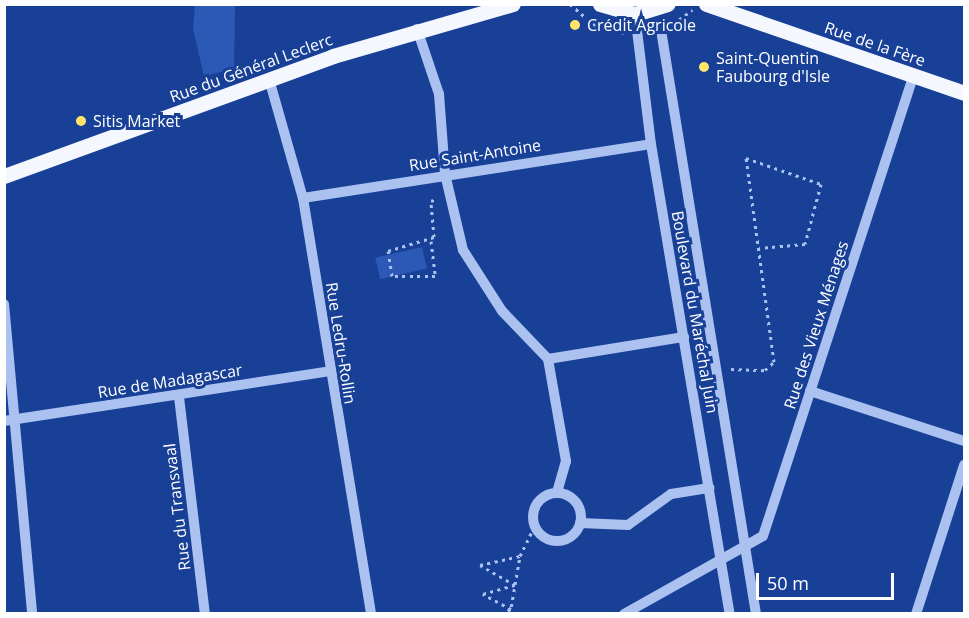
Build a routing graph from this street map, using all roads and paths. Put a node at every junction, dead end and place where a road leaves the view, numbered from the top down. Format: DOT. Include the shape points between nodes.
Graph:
graph roads {
  1 [pos="513,4"];
  2 [pos="570,4"];
  3 [pos="600,4"];
  4 [pos="667,4"];
  5 [pos="705,4"];
  6 [pos="635,15"];
  7 [pos="417,29"];
  8 [pos="661,30"];
  9 [pos="635,35"];
  10 [pos="913,76"];
  11 [pos="269,79"];
  12 [pos="964,93"];
  13 [pos="651,144"];
  14 [pos="445,174"];
  15 [pos="4,176"];
  16 [pos="449,196"];
  17 [pos="303,198"];
  18 [pos="431,241"];
  19 [pos="759,248"];
  20 [pos="4,304"];
  21 [pos="684,337"];
  22 [pos="548,359"];
  23 [pos="720,370"];
  24 [pos="330,371"];
  25 [pos="810,391"];
  26 [pos="179,396"];
  27 [pos="10,420"];
  28 [pos="964,441"];
  29 [pos="964,465"];
  30 [pos="710,488"];
  31 [pos="557,492"];
  32 [pos="580,523"];
  33 [pos="534,527"];
  34 [pos="748,545"];
  35 [pos="520,556"];
  36 [pos="722,563"];
  37 [pos="515,585"];
  38 [pos="511,611"];
  39 [pos="32,614"];
  40 [pos="205,614"];
  41 [pos="370,614"];
  42 [pos="501,614"];
  43 [pos="624,614"];
  44 [pos="730,614"];
  45 [pos="756,614"];
  46 [pos="916,614"];
  1 -- 7 [label="main road, Rue du Général Leclerc"];
  2 -- 9 [label="path" via="593,24"];
  3 -- 6 [label="main road"];
  4 -- 6 [label="main road"];
  5 -- 10 [label="main road, Rue de la Fère"];
  6 -- 9 [label="street, Boulevard du Maréchal Juin"];
  7 -- 11 [label="main road, Rue du Général Leclerc"];
  7 -- 14 [label="street" via="439,94"];
  8 -- 23 [label="street"];
  9 -- 13 [label="street, Boulevard du Maréchal Juin"];
  10 -- 12 [label="main road, Rue de la Fère"];
  10 -- 25 [label="street, Rue des Vieux Ménages"];
  11 -- 15 [label="main road, Rue du Général Leclerc"];
  11 -- 17 [label="street, Rue Ledru-Rollin"];
  13 -- 14 [label="street, Rue Saint-Antoine"];
  13 -- 21 [label="street, Boulevard du Maréchal Juin"];
  14 -- 16 [label="street"];
  14 -- 17 [label="street, Rue Saint-Antoine"];
  16 -- 18 [label="path" via="431,201"];
  16 -- 22 [label="street" via="463,250 478,278"];
  17 -- 24 [label="street, Rue Ledru-Rollin"];
  18 -- 18 [label="path" via="388,251 393,276 435,276"];
  19 -- 19 [label="path" via="749,181 746,158 821,184 805,244"];
  19 -- 23 [label="path" via="774,362 765,370"];
  20 -- 27 [label="street"];
  21 -- 22 [label="street"];
  21 -- 30 [label="street, Boulevard du Maréchal Juin"];
  22 -- 31 [label="street" via="566,461"];
  23 -- 34 [label="street"];
  24 -- 26 [label="street, Rue de Madagascar"];
  24 -- 41 [label="street, Rue Ledru-Rollin"];
  25 -- 28 [label="street"];
  25 -- 34 [label="street, Rue des Vieux Ménages" via="763,536"];
  26 -- 27 [label="street, Rue de Madagascar"];
  26 -- 40 [label="street, Rue du Transvaal"];
  27 -- 39 [label="street"];
  29 -- 46 [label="street"];
  30 -- 32 [label="street" via="671,494 628,525"];
  30 -- 36 [label="street, Boulevard du Maréchal Juin"];
  31 -- 32 [label="street" via="577,503"];
  31 -- 33 [label="street" via="536,504"];
  32 -- 33 [label="street" via="561,541 545,539"];
  33 -- 35 [label="path"];
  34 -- 36 [label="street, Rue des Vieux Ménages"];
  34 -- 45 [label="street"];
  35 -- 37 [label="path"];
  35 -- 37 [label="path" via="480,565"];
  36 -- 43 [label="street, Rue des Vieux Ménages"];
  36 -- 44 [label="street, Boulevard du Maréchal Juin"];
  37 -- 38 [label="path"];
  37 -- 38 [label="path" via="483,594"];
  38 -- 42 [label="path"];
}
